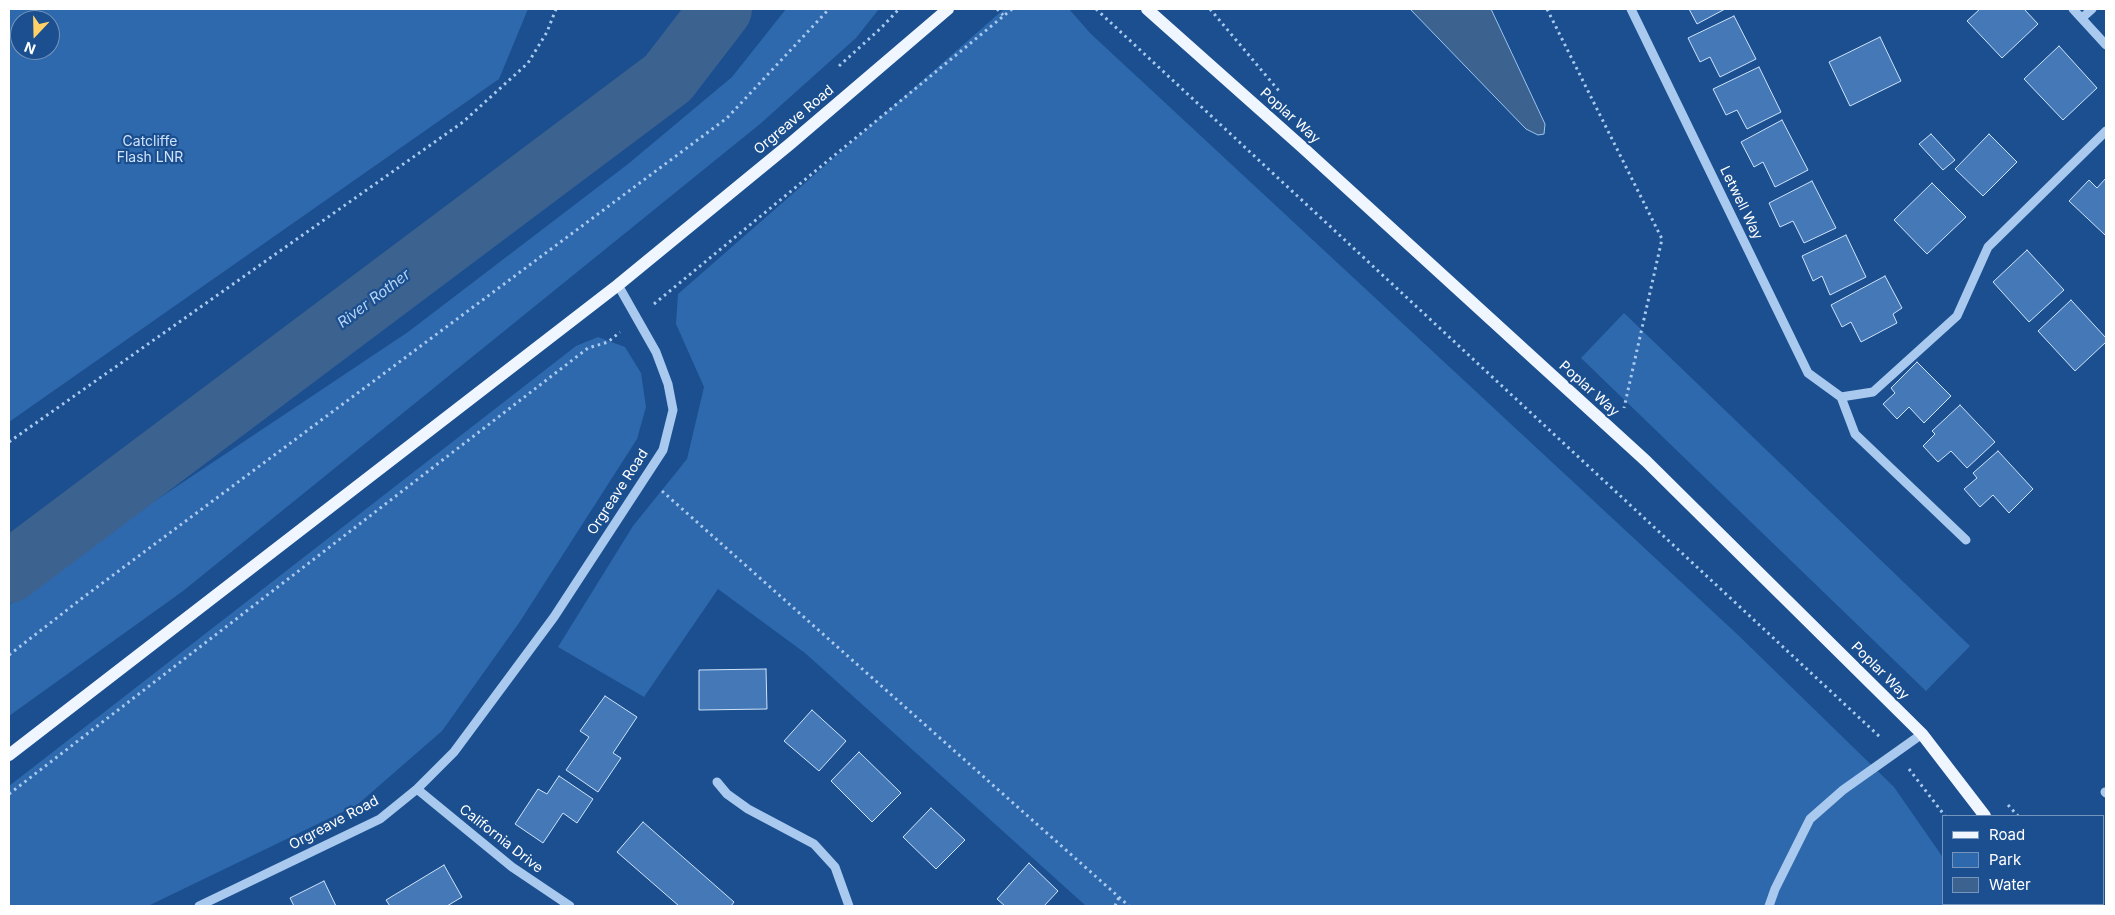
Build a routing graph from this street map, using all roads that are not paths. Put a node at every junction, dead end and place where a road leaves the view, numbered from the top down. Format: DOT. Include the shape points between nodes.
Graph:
graph roads {
  1 [pos="948,9"];
  2 [pos="1147,9"];
  3 [pos="1631,9"];
  4 [pos="2074,9"];
  5 [pos="2092,9"];
  6 [pos="2082,18"];
  7 [pos="2106,45"];
  8 [pos="2106,131"];
  9 [pos="618,285"];
  10 [pos="1841,397"];
  11 [pos="1966,540"];
  12 [pos="1922,734"];
  13 [pos="9,755"];
  14 [pos="717,782"];
  15 [pos="417,789"];
  16 [pos="1984,815"];
  17 [pos="219,897"];
  18 [pos="556,899"];
  19 [pos="199,906"];
  20 [pos="223,906"];
  21 [pos="550,906"];
  22 [pos="570,906"];
  23 [pos="849,906"];
  24 [pos="1769,906"];
  1 -- 9 [label="main road, Orgreave Road"];
  2 -- 12 [label="main road, Poplar Way" via="1646,461"];
  3 -- 10 [label="street, Letwell Way" via="1808,373"];
  4 -- 6 [label="street"];
  5 -- 6 [label="street"];
  6 -- 7 [label="street"];
  8 -- 10 [label="street" via="1988,247 1957,316 1873,392"];
  9 -- 13 [label="main road"];
  9 -- 15 [label="street, Orgreave Road" via="656,352 668,384 673,410 664,450 554,617 454,752"];
  10 -- 11 [label="street" via="1855,434"];
  12 -- 16 [label="main road, Poplar Way"];
  12 -- 24 [label="street" via="1843,790 1810,819"];
  14 -- 23 [label="street" via="748,809 814,844 835,867"];
  15 -- 17 [label="street, Orgreave Road" via="380,818"];
  15 -- 18 [label="street, California Drive" via="504,862"];
  17 -- 19 [label="street, Orgreave Road"];
  17 -- 20 [label="street"];
  18 -- 21 [label="street"];
  18 -- 22 [label="street, California Drive"];
}
